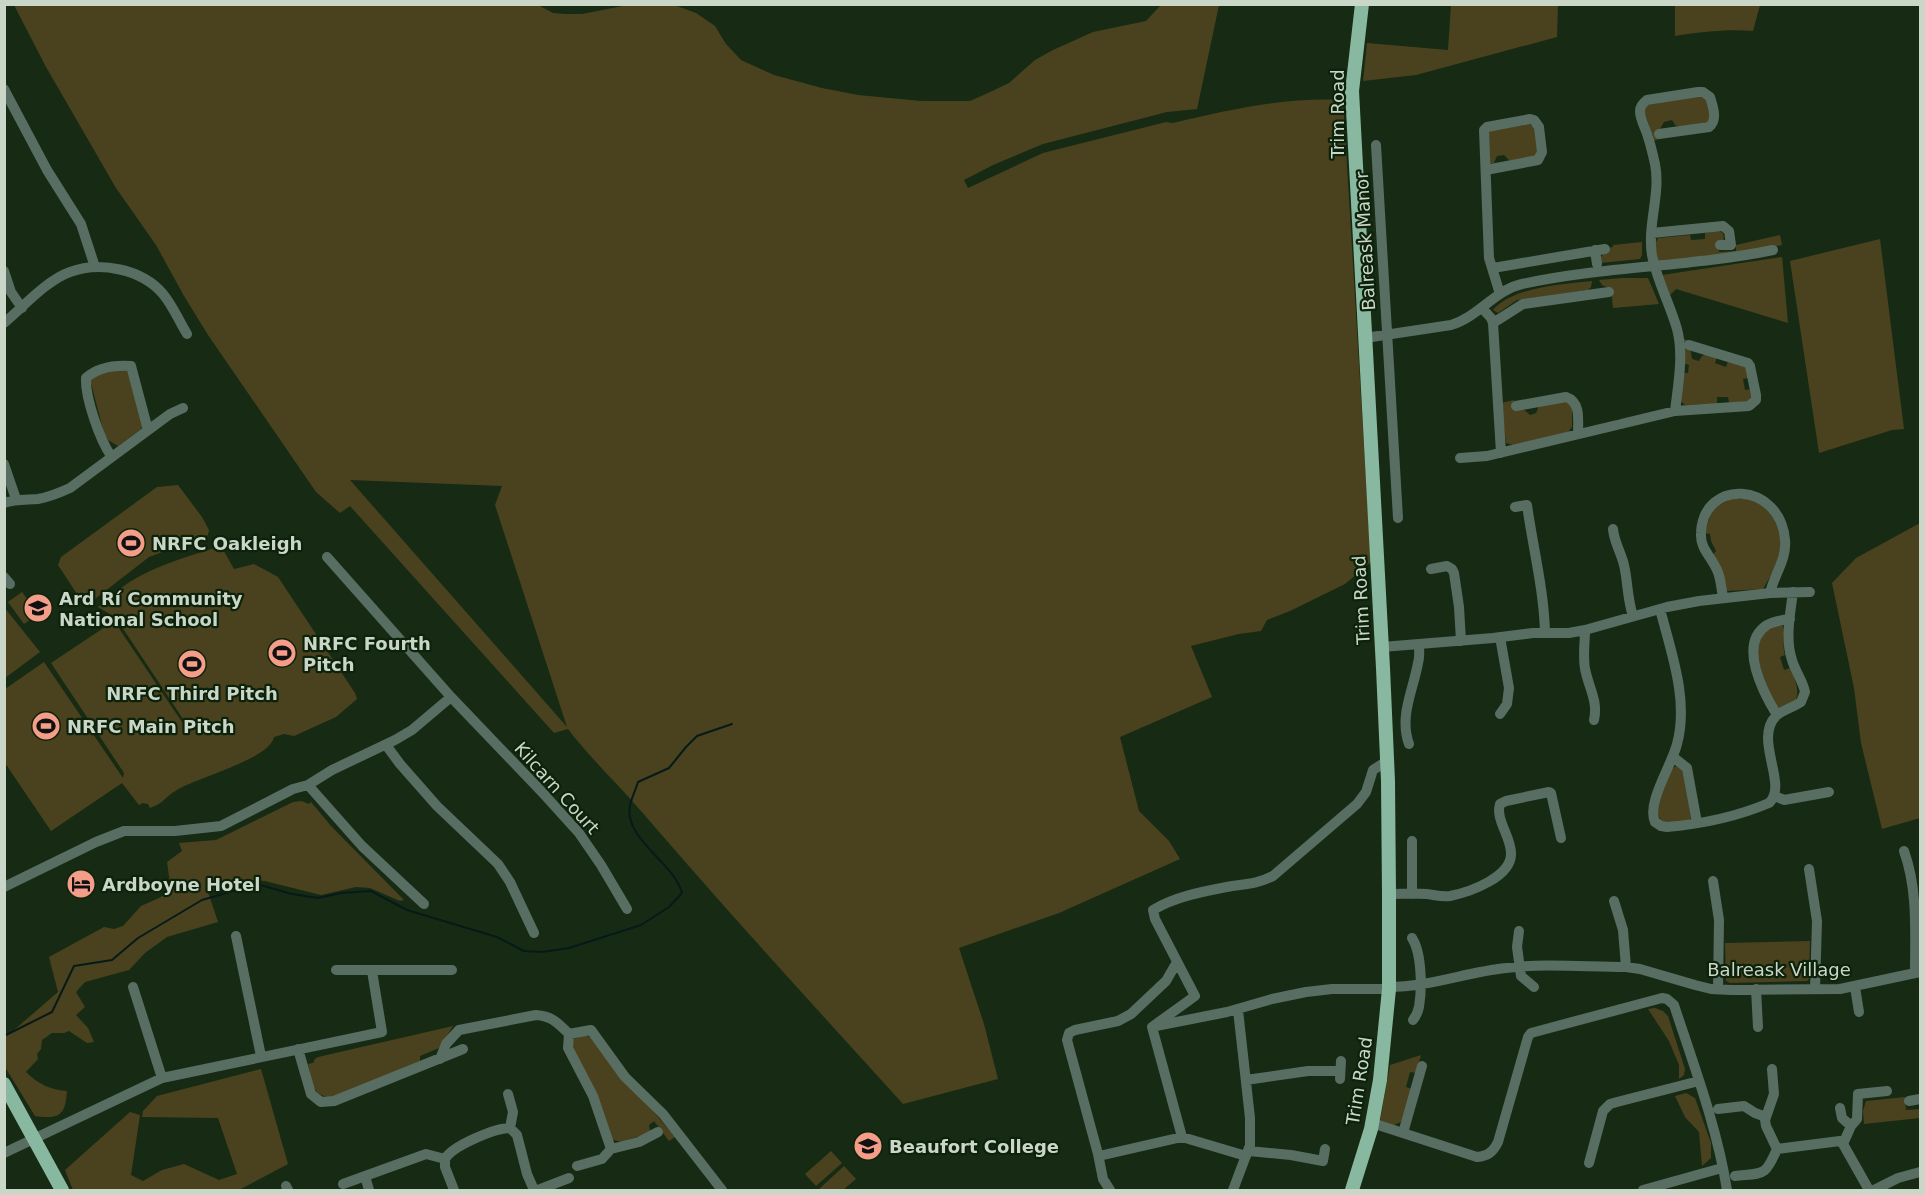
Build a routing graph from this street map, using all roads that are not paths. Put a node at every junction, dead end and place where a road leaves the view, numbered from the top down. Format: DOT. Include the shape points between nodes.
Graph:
graph roads {
  1 [pos="1362,4"];
  2 [pos="4,89"];
  3 [pos="1659,134"];
  4 [pos="1376,145"];
  5 [pos="1491,169"];
  6 [pos="1652,232"];
  7 [pos="1720,245"];
  8 [pos="1773,250"];
  9 [pos="1597,264"];
  10 [pos="94,267"];
  11 [pos="1655,267"];
  12 [pos="1492,268"];
  13 [pos="4,272"];
  14 [pos="1610,292"];
  15 [pos="1500,294"];
  16 [pos="22,308"];
  17 [pos="1482,308"];
  18 [pos="4,323"];
  19 [pos="1493,323"];
  20 [pos="187,334"];
  21 [pos="1387,335"];
  22 [pos="1365,338"];
  23 [pos="1689,345"];
  24 [pos="1516,406"];
  25 [pos="183,408"];
  26 [pos="1675,411"];
  27 [pos="148,430"];
  28 [pos="1578,434"];
  29 [pos="1501,453"];
  30 [pos="111,456"];
  31 [pos="1460,458"];
  32 [pos="4,464"];
  33 [pos="10,501"];
  34 [pos="1515,507"];
  35 [pos="1398,518"];
  36 [pos="1613,529"];
  37 [pos="327,557"];
  38 [pos="1431,569"];
  39 [pos="1793,592"];
  40 [pos="1810,592"];
  41 [pos="1770,593"];
  42 [pos="1723,597"];
  43 [pos="1660,609"];
  44 [pos="1633,616"];
  45 [pos="1790,619"];
  46 [pos="1585,630"];
  47 [pos="1545,633"];
  48 [pos="1500,637"];
  49 [pos="1461,641"];
  50 [pos="1419,644"];
  51 [pos="1382,647"];
  52 [pos="451,698"];
  53 [pos="1500,714"];
  54 [pos="1777,715"];
  55 [pos="1594,720"];
  56 [pos="1409,744"];
  57 [pos="386,745"];
  58 [pos="1673,757"];
  59 [pos="1387,761"];
  60 [pos="308,785"];
  61 [pos="1829,792"];
  62 [pos="1775,796"];
  63 [pos="1697,823"];
  64 [pos="1561,838"];
  65 [pos="1412,841"];
  66 [pos="1904,851"];
  67 [pos="1809,869"];
  68 [pos="1713,881"];
  69 [pos="4,887"];
  70 [pos="1389,894"];
  71 [pos="1412,894"];
  72 [pos="1614,901"];
  73 [pos="424,904"];
  74 [pos="627,909"];
  75 [pos="1519,932"];
  76 [pos="534,933"];
  77 [pos="236,936"];
  78 [pos="1412,938"];
  79 [pos="1177,962"];
  80 [pos="1518,967"];
  81 [pos="1626,967"];
  82 [pos="336,970"];
  83 [pos="452,970"];
  84 [pos="372,971"];
  85 [pos="1918,973"];
  86 [pos="1420,984"];
  87 [pos="133,987"];
  88 [pos="1534,987"];
  89 [pos="1855,987"];
  90 [pos="1389,988"];
  91 [pos="1718,989"];
  92 [pos="1756,989"];
  93 [pos="1815,989"];
  94 [pos="1238,1010"];
  95 [pos="1859,1012"];
  96 [pos="1413,1020"];
  97 [pos="1152,1027"];
  98 [pos="1758,1027"];
  99 [pos="568,1034"];
  100 [pos="298,1049"];
  101 [pos="463,1049"];
  102 [pos="261,1056"];
  103 [pos="440,1059"];
  104 [pos="1422,1066"];
  105 [pos="1340,1070"];
  106 [pos="1772,1070"];
  107 [pos="162,1078"];
  108 [pos="1246,1080"];
  109 [pos="1699,1081"];
  110 [pos="4,1084"];
  111 [pos="1887,1091"];
  112 [pos="508,1094"];
  113 [pos="1840,1108"];
  114 [pos="1718,1109"];
  115 [pos="1766,1117"];
  116 [pos="1372,1123"];
  117 [pos="1851,1126"];
  118 [pos="510,1128"];
  119 [pos="658,1132"];
  120 [pos="1404,1133"];
  121 [pos="35,1137"];
  122 [pos="1182,1137"];
  123 [pos="1843,1144"];
  124 [pos="611,1149"];
  125 [pos="1325,1149"];
  126 [pos="1777,1149"];
  127 [pos="4,1153"];
  128 [pos="1248,1153"];
  129 [pos="1099,1156"];
  130 [pos="444,1160"];
  131 [pos="1589,1163"];
  132 [pos="578,1166"];
  133 [pos="1722,1168"];
  134 [pos="1920,1172"];
  135 [pos="365,1176"];
  136 [pos="1735,1176"];
  137 [pos="568,1178"];
  138 [pos="343,1184"];
  139 [pos="62,1191"];
  140 [pos="369,1191"];
  141 [pos="454,1191"];
  142 [pos="536,1191"];
  143 [pos="722,1191"];
  144 [pos="1110,1191"];
  145 [pos="1233,1191"];
  146 [pos="1352,1191"];
  147 [pos="1643,1191"];
  148 [pos="1727,1191"];
  149 [pos="1869,1191"];
  150 [pos="1874,1191"];
  1 -- 22 [label="main road, Trim Road" via="1352,91"];
  2 -- 10 [label="street" via="81,224"];
  3 -- 6 [label="street" via="1712,125 1710,97 1698,92 1647,100 1640,108 1656,171"];
  4 -- 21 [label="street, Balreask Manor"];
  5 -- 12 [label="street" via="1538,160 1542,152 1537,123 1530,119 1484,130"];
  6 -- 7 [label="street" via="1723,226 1729,231 1731,245"];
  6 -- 11 [label="street"];
  8 -- 11 [label="street, Balreask Manor"];
  9 -- 12 [label="street" via="1600,249"];
  10 -- 16 [label="street" via="68,272"];
  10 -- 20 [label="street" via="142,277 163,293"];
  11 -- 15 [label="street, Balreask Manor" via="1567,276 1520,285"];
  11 -- 26 [label="street" via="1678,331"];
  12 -- 15 [label="street"];
  13 -- 16 [label="street"];
  14 -- 19 [label="street" via="1523,304"];
  15 -- 17 [label="street, Balreask Manor"];
  16 -- 18 [label="street"];
  17 -- 19 [label="street"];
  17 -- 21 [label="street, Balreask Manor" via="1451,325"];
  19 -- 29 [label="street"];
  21 -- 22 [label="street, Balreask Manor"];
  21 -- 35 [label="street"];
  22 -- 51 [label="main road, Trim Road"];
  23 -- 26 [label="street" via="1748,363 1756,400 1749,406"];
  24 -- 28 [label="street" via="1571,399 1577,405"];
  25 -- 27 [label="street"];
  26 -- 28 [label="street"];
  27 -- 30 [label="street"];
  27 -- 30 [label="street" via="131,366 94,371 86,378 86,388 103,444"];
  28 -- 29 [label="street"];
  29 -- 31 [label="street"];
  30 -- 33 [label="street" via="54,496"];
  32 -- 33 [label="street"];
  34 -- 47 [label="street" via="1527,505 1543,597"];
  36 -- 44 [label="street"];
  37 -- 52 [label="street, Kilcarn Court"];
  38 -- 49 [label="street" via="1447,566 1454,573"];
  39 -- 40 [label="street"];
  39 -- 41 [label="street"];
  39 -- 45 [label="street"];
  41 -- 42 [label="street"];
  41 -- 42 [label="street" via="1785,551 1783,531 1767,502 1740,494 1711,505 1703,519 1701,542 1716,568"];
  42 -- 43 [label="street"];
  43 -- 44 [label="street"];
  43 -- 58 [label="street" via="1680,700 1680,734"];
  44 -- 46 [label="street"];
  45 -- 54 [label="street" via="1789,648 1804,692 1801,702"];
  45 -- 54 [label="street" via="1767,625 1754,647 1758,677"];
  46 -- 47 [label="street"];
  46 -- 55 [label="street" via="1585,666 1594,697"];
  47 -- 48 [label="street"];
  48 -- 49 [label="street"];
  48 -- 53 [label="street" via="1509,688 1507,704"];
  49 -- 50 [label="street"];
  50 -- 51 [label="street"];
  50 -- 56 [label="street" via="1404,728"];
  51 -- 59 [label="main road, Trim Road"];
  52 -- 57 [label="street" via="412,730"];
  52 -- 74 [label="street, Kilcarn Court" via="579,833"];
  54 -- 62 [label="street" via="1768,734"];
  57 -- 60 [label="street"];
  57 -- 76 [label="street" via="437,806 498,864"];
  58 -- 63 [label="street" via="1688,768"];
  58 -- 63 [label="street" via="1654,799 1653,818 1667,827"];
  59 -- 70 [label="main road, Trim Road"];
  59 -- 79 [label="street" via="1373,770 1366,792 1357,804 1273,876 1210,890 1153,910"];
  60 -- 69 [label="street" via="221,826 124,831"];
  60 -- 73 [label="street" via="362,846"];
  61 -- 62 [label="street" via="1784,800"];
  62 -- 63 [label="street" via="1769,803 1733,816"];
  64 -- 71 [label="street" via="1549,792 1506,801 1500,804 1499,812 1512,857 1502,874 1450,896"];
  65 -- 71 [label="street"];
  66 -- 85 [label="street" via="1915,898"];
  67 -- 93 [label="street" via="1817,921"];
  68 -- 91 [label="street" via="1719,920"];
  70 -- 71 [label="street"];
  70 -- 90 [label="main road, Trim Road"];
  72 -- 81 [label="street" via="1623,930"];
  75 -- 80 [label="street"];
  77 -- 102 [label="street"];
  78 -- 86 [label="street" via="1418,948"];
  79 -- 97 [label="street" via="1194,996"];
  79 -- 129 [label="street" via="1166,981 1131,1014 1069,1034 1069,1053"];
  80 -- 81 [label="street, Balreask Village"];
  80 -- 86 [label="street, Balreask Village"];
  80 -- 88 [label="street" via="1521,976"];
  81 -- 91 [label="street, Balreask Village"];
  82 -- 84 [label="street"];
  83 -- 84 [label="street"];
  84 -- 100 [label="street" via="382,1032"];
  85 -- 89 [label="street, Balreask Village"];
  86 -- 90 [label="street, Balreask Village"];
  86 -- 96 [label="street" via="1419,1008"];
  87 -- 107 [label="street"];
  89 -- 93 [label="street, Balreask Village"];
  89 -- 95 [label="street"];
  90 -- 94 [label="street, Balreask Village" via="1306,992"];
  90 -- 116 [label="main road, Trim Road"];
  91 -- 92 [label="street, Balreask Village"];
  92 -- 93 [label="street, Balreask Village"];
  92 -- 98 [label="street"];
  94 -- 97 [label="street, Balreask Village"];
  94 -- 108 [label="street"];
  97 -- 122 [label="street"];
  99 -- 103 [label="street" via="554,1018 536,1015 459,1030 446,1044"];
  99 -- 124 [label="street" via="568,1048 593,1096"];
  99 -- 143 [label="street" via="591,1030 625,1077 663,1114"];
  100 -- 102 [label="street"];
  100 -- 103 [label="street" via="311,1094 321,1102 334,1101"];
  101 -- 103 [label="street"];
  102 -- 107 [label="street"];
  104 -- 120 [label="street"];
  105 -- 108 [label="street"];
  106 -- 115 [label="street" via="1774,1094"];
  107 -- 121 [label="street"];
  108 -- 128 [label="street" via="1251,1132"];
  109 -- 120 [label="street" via="1674,1005 1662,998 1531,1033 1498,1142 1488,1155 1477,1157"];
  109 -- 131 [label="street" via="1605,1108"];
  109 -- 133 [label="street"];
  110 -- 121 [label="main road"];
  111 -- 117 [label="street" via="1858,1094 1857,1119"];
  112 -- 118 [label="street" via="513,1112"];
  113 -- 117 [label="street" via="1842,1118"];
  114 -- 115 [label="street" via="1744,1106"];
  115 -- 126 [label="street"];
  116 -- 120 [label="street"];
  116 -- 146 [label="main road, Trim Road"];
  117 -- 123 [label="street"];
  118 -- 130 [label="street" via="459,1147"];
  118 -- 142 [label="street" via="517,1135 527,1174"];
  119 -- 124 [label="street"];
  121 -- 127 [label="street"];
  121 -- 139 [label="main road"];
  122 -- 128 [label="street"];
  122 -- 129 [label="street"];
  123 -- 126 [label="street" via="1835,1141"];
  123 -- 149 [label="street"];
  124 -- 132 [label="street" via="602,1159"];
  125 -- 128 [label="street" via="1323,1161"];
  126 -- 136 [label="street" via="1764,1173"];
  128 -- 145 [label="street"];
  129 -- 144 [label="street" via="1103,1179"];
  130 -- 135 [label="street" via="426,1154"];
  130 -- 141 [label="street"];
  133 -- 147 [label="street"];
  133 -- 148 [label="street"];
  134 -- 150 [label="street"];
  135 -- 138 [label="street"];
  135 -- 140 [label="street"];
  137 -- 142 [label="street"];
}
